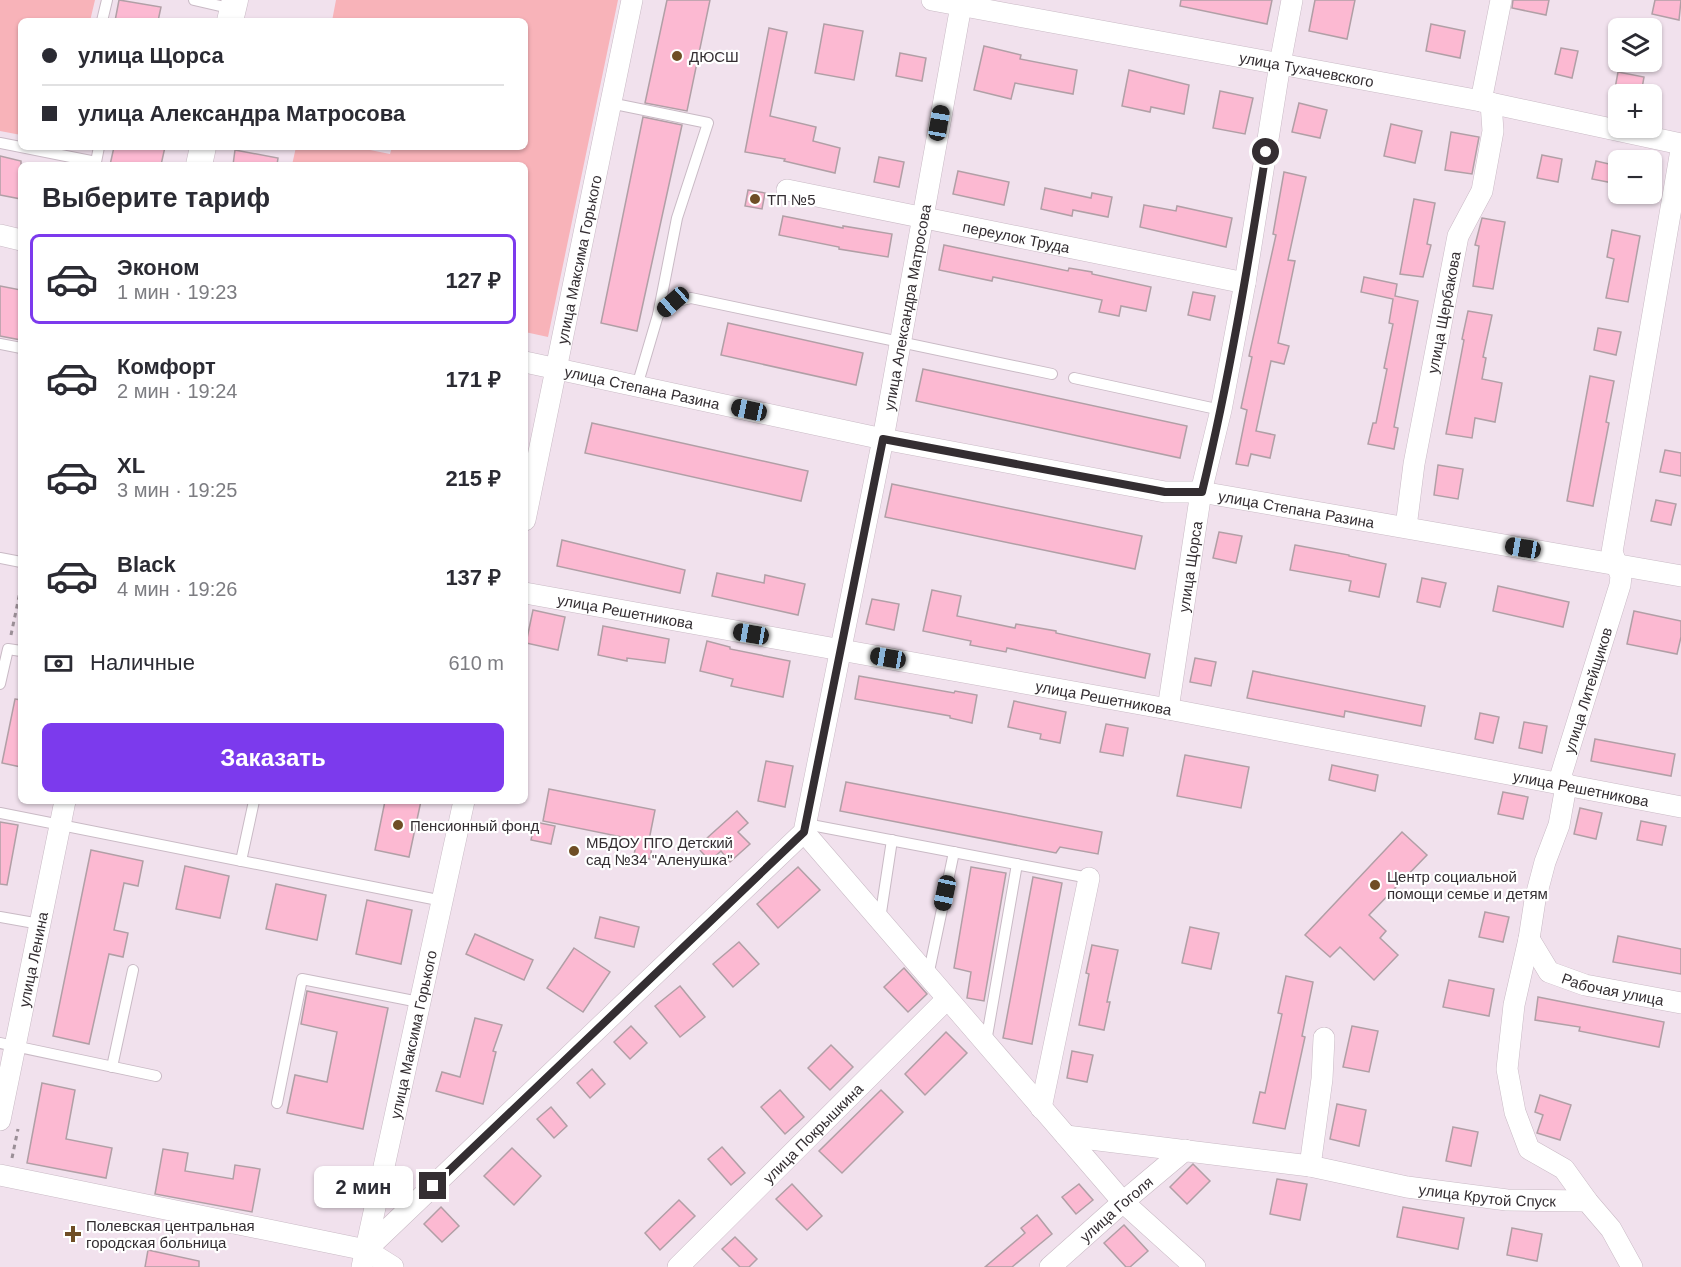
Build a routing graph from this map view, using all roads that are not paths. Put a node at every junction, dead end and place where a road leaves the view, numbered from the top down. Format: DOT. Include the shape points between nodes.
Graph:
graph roads {
  1 [pos="107,0"];
  2 [pos="194,0"];
  3 [pos="632,0"];
  4 [pos="932,0"];
  5 [pos="1292,0"];
  6 [pos="1501,0"];
  7 [pos="962,3"];
  8 [pos="233,10"];
  9 [pos="103,18"];
  10 [pos="1280,64"];
  11 [pos="1486,102"];
  12 [pos="610,103"];
  13 [pos="0,143"];
  14 [pos="1681,144"];
  15 [pos="18,147"];
  16 [pos="32,150"];
  17 [pos="1681,150"];
  18 [pos="87,162"];
  19 [pos="787,190"];
  20 [pos="922,218"];
  21 [pos="0,236"];
  22 [pos="18,239"];
  23 [pos="1245,283"];
  24 [pos="658,315"];
  25 [pos="900,342"];
  26 [pos="0,344"];
  27 [pos="18,347"];
  28 [pos="528,363"];
  29 [pos="556,370"];
  30 [pos="1052,374"];
  31 [pos="1074,378"];
  32 [pos="637,386"];
  33 [pos="1221,410"];
  34 [pos="883,439"];
  35 [pos="529,487"];
  36 [pos="1202,492"];
  37 [pos="1406,527"];
  38 [pos="0,558"];
  39 [pos="18,561"];
  40 [pos="1616,564"];
  41 [pos="1681,576"];
  42 [pos="528,594"];
  43 [pos="842,650"];
  44 [pos="18,651"];
  45 [pos="0,684"];
  46 [pos="1168,709"];
  47 [pos="1566,786"];
  48 [pos="64,804"];
  49 [pos="253,804"];
  50 [pos="463,804"];
  51 [pos="1681,807"];
  52 [pos="0,813"];
  53 [pos="60,826"];
  54 [pos="805,828"];
  55 [pos="892,840"];
  56 [pos="954,852"];
  57 [pos="241,861"];
  58 [pos="1017,864"];
  59 [pos="1089,878"];
  60 [pos="443,901"];
  61 [pos="0,917"];
  62 [pos="879,920"];
  63 [pos="40,924"];
  64 [pos="1529,939"];
  65 [pos="133,970"];
  66 [pos="928,976"];
  67 [pos="947,999"];
  68 [pos="419,1002"];
  69 [pos="1681,1003"];
  70 [pos="1324,1038"];
  71 [pos="986,1042"];
  72 [pos="8,1045"];
  73 [pos="112,1066"];
  74 [pos="156,1076"];
  75 [pos="277,1103"];
  76 [pos="1041,1108"];
  77 [pos="0,1120"];
  78 [pos="1066,1136"];
  79 [pos="1185,1150"];
  80 [pos="1310,1166"];
  81 [pos="0,1175"];
  82 [pos="1587,1201"];
  83 [pos="1123,1202"];
  84 [pos="364,1259"];
  85 [pos="393,1267"];
  86 [pos="678,1267"];
  87 [pos="1050,1267"];
  88 [pos="1195,1267"];
  89 [pos="1632,1267"];
  1 -- 9 [label="lane"];
  2 -- 8 [label="lane"];
  3 -- 12 [label="street, улица Максима Горького"];
  4 -- 7 [label="street, улица Тухачевского"];
  5 -- 10 [label="street, улица Щорса"];
  6 -- 11 [label="street, улица Щербакова"];
  7 -- 10 [label="street, улица Тухачевского"];
  7 -- 20 [label="street, улица Александра Матросова"];
  10 -- 11 [label="street, улица Тухачевского"];
  10 -- 23 [label="street, улица Щорса"];
  11 -- 14 [label="street, улица Тухачевского"];
  11 -- 37 [label="street, улица Щербакова" via="1493,131 1482,191 1458,236 1414,464"];
  12 -- 24 [label="lane" via="708,123 676,218"];
  12 -- 29 [label="street, улица Максима Горького"];
  13 -- 15 [label="lane"];
  16 -- 18 [label="lane"];
  17 -- 40 [label="street, улица Литейщиков" via="1612,552"];
  19 -- 20 [label="street, переулок Труда"];
  20 -- 23 [label="street, переулок Труда"];
  20 -- 25 [label="street, улица Александра Матросова"];
  21 -- 22 [label="street"];
  23 -- 33 [label="street, улица Щорса"];
  24 -- 25 [label="lane" via="673,302 691,298"];
  24 -- 32 [label="lane"];
  25 -- 30 [label="lane"];
  25 -- 34 [label="street, улица Александра Матросова"];
  26 -- 27 [label="lane"];
  28 -- 29 [label="street, улица Степана Разина"];
  29 -- 32 [label="street, улица Степана Разина"];
  29 -- 35 [label="street, улица Максима Горького"];
  31 -- 33 [label="lane"];
  32 -- 34 [label="street, улица Степана Разина"];
  33 -- 36 [label="street, улица Щорса"];
  34 -- 36 [label="street, улица Степана Разина" via="1165,492"];
  34 -- 43 [label="street, улица Александра Матросова"];
  36 -- 37 [label="street, улица Степана Разина"];
  36 -- 46 [label="street, улица Щорса"];
  37 -- 40 [label="street, улица Степана Разина"];
  38 -- 39 [label="lane"];
  40 -- 41 [label="street, улица Степана Разина"];
  40 -- 47 [label="street, улица Литейщиков" via="1620,585 1561,775"];
  42 -- 43 [label="street, улица Решетникова"];
  43 -- 46 [label="street, улица Решетникова"];
  43 -- 54 [label="street, улица Александра Матросова"];
  44 -- 45 [label="lane" via="8,649"];
  46 -- 47 [label="street, улица Решетникова"];
  47 -- 51 [label="street, улица Решетникова"];
  47 -- 64 [label="street, улица Литейщиков" via="1559,825 1535,900"];
  48 -- 53 [label="street, улица Ленина"];
  49 -- 57 [label="lane"];
  50 -- 60 [label="street, улица Максима Горького"];
  52 -- 53 [label="lane"];
  53 -- 57 [label="lane"];
  53 -- 63 [label="street, улица Ленина"];
  54 -- 55 [label="lane"];
  54 -- 62 [label="street"];
  54 -- 84 [label="street"];
  55 -- 56 [label="lane"];
  55 -- 62 [label="lane"];
  56 -- 58 [label="lane"];
  56 -- 66 [label="lane"];
  57 -- 60 [label="lane"];
  58 -- 59 [label="lane"];
  58 -- 71 [label="lane"];
  59 -- 76 [label="street"];
  60 -- 68 [label="street, улица Максима Горького"];
  61 -- 63 [label="lane"];
  62 -- 66 [label="street"];
  63 -- 72 [label="street, улица Ленина"];
  64 -- 69 [label="street, Рабочая улица" via="1550,972 1586,985"];
  64 -- 82 [label="street, улица Литейщиков" via="1514,1005 1507,1069 1515,1112 1529,1149 1564,1169"];
  65 -- 73 [label="lane"];
  66 -- 67 [label="street"];
  67 -- 71 [label="street"];
  67 -- 86 [label="street, улица Покрышкина"];
  68 -- 75 [label="lane" via="302,978"];
  68 -- 84 [label="street, улица Максима Горького"];
  70 -- 80 [label="street"];
  71 -- 76 [label="street"];
  72 -- 73 [label="lane"];
  72 -- 77 [label="street, улица Ленина"];
  73 -- 74 [label="lane"];
  76 -- 78 [label="street"];
  78 -- 79 [label="street, улица Крутой Спуск"];
  78 -- 83 [label="street"];
  79 -- 80 [label="street, улица Крутой Спуск"];
  79 -- 83 [label="street, улица Гоголя"];
  80 -- 82 [label="street, улица Крутой Спуск" via="1407,1187 1496,1199"];
  81 -- 84 [label="street"];
  82 -- 89 [label="street" via="1611,1228"];
  83 -- 87 [label="street, улица Гоголя"];
  83 -- 88 [label="street"];
  84 -- 85 [label="street"];
}
